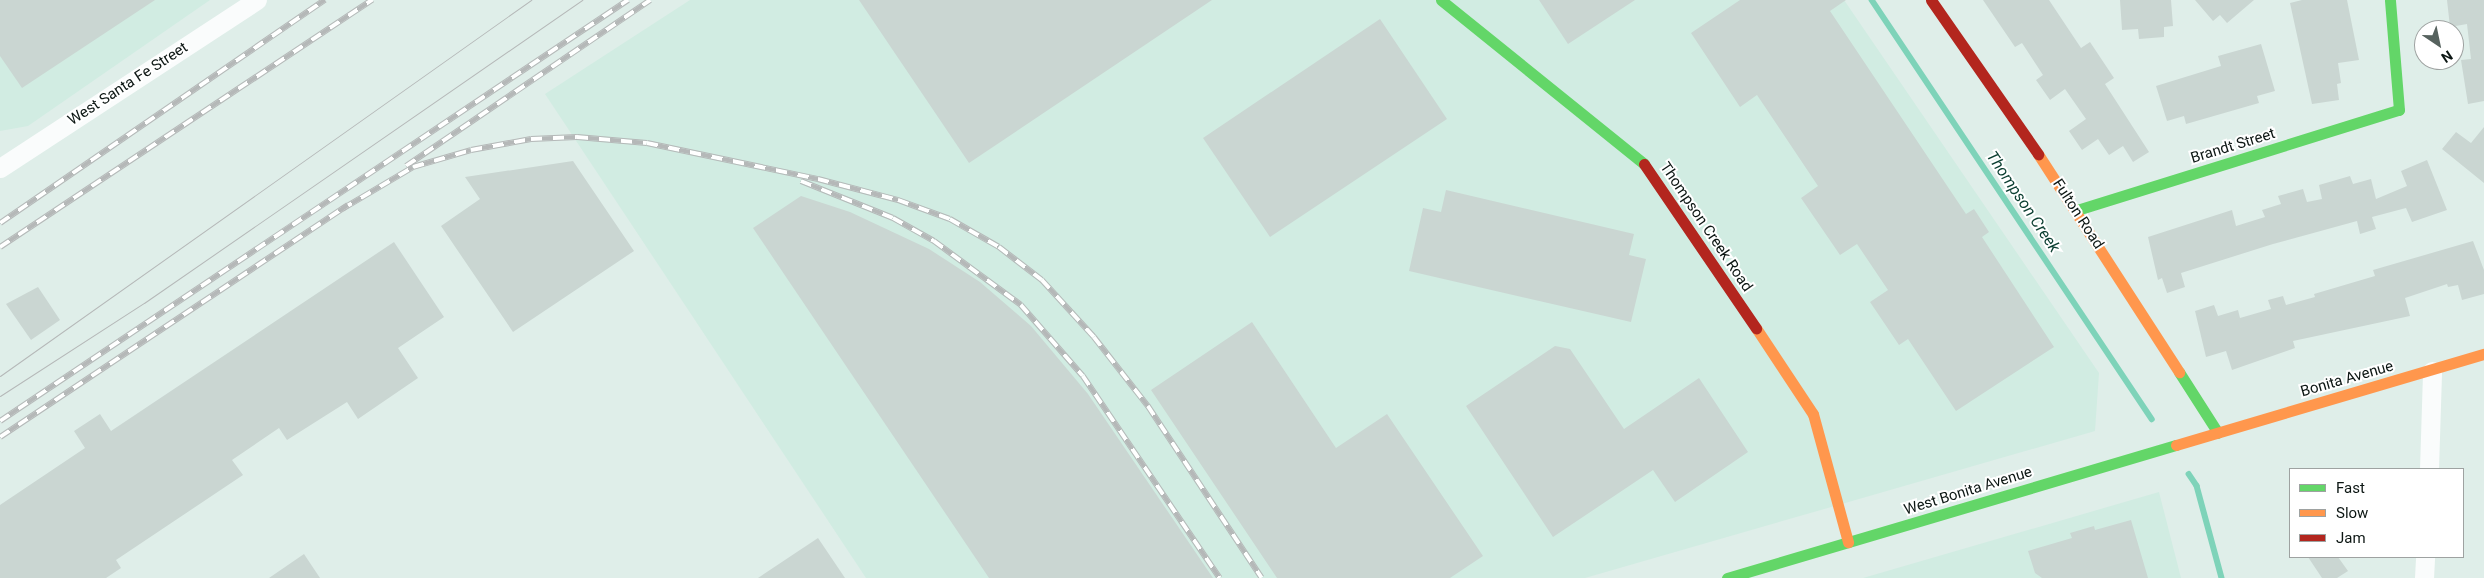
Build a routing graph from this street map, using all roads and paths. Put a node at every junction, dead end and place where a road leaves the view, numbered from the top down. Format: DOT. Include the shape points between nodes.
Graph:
graph roads {
  1 [pos="257,0"];
  2 [pos="1441,0"];
  3 [pos="1931,0"];
  4 [pos="2390,0"];
  5 [pos="0,168"];
  6 [pos="2077,210"];
  7 [pos="2484,354"];
  8 [pos="2432,371"];
  9 [pos="2218,433"];
  10 [pos="2430,468"];
  11 [pos="1848,542"];
  12 [pos="2425,558"];
  13 [pos="1727,578"];
  14 [pos="2424,578"];
  1 -- 5 [label="street, West Santa Fe Street"];
  2 -- 11 [label="street, Thompson Creek Road" via="1647,167 1814,414"];
  3 -- 6 [label="street, Fulton Road"];
  4 -- 6 [label="street, Brandt Street" via="2399,110"];
  6 -- 9 [label="street, Fulton Road"];
  7 -- 8 [label="street, Bonita Avenue"];
  8 -- 9 [label="street, Bonita Avenue"];
  8 -- 10 [label="street"];
  9 -- 11 [label="street, West Bonita Avenue"];
  11 -- 13 [label="street, West Bonita Avenue"];
  12 -- 14 [label="street"];
}
